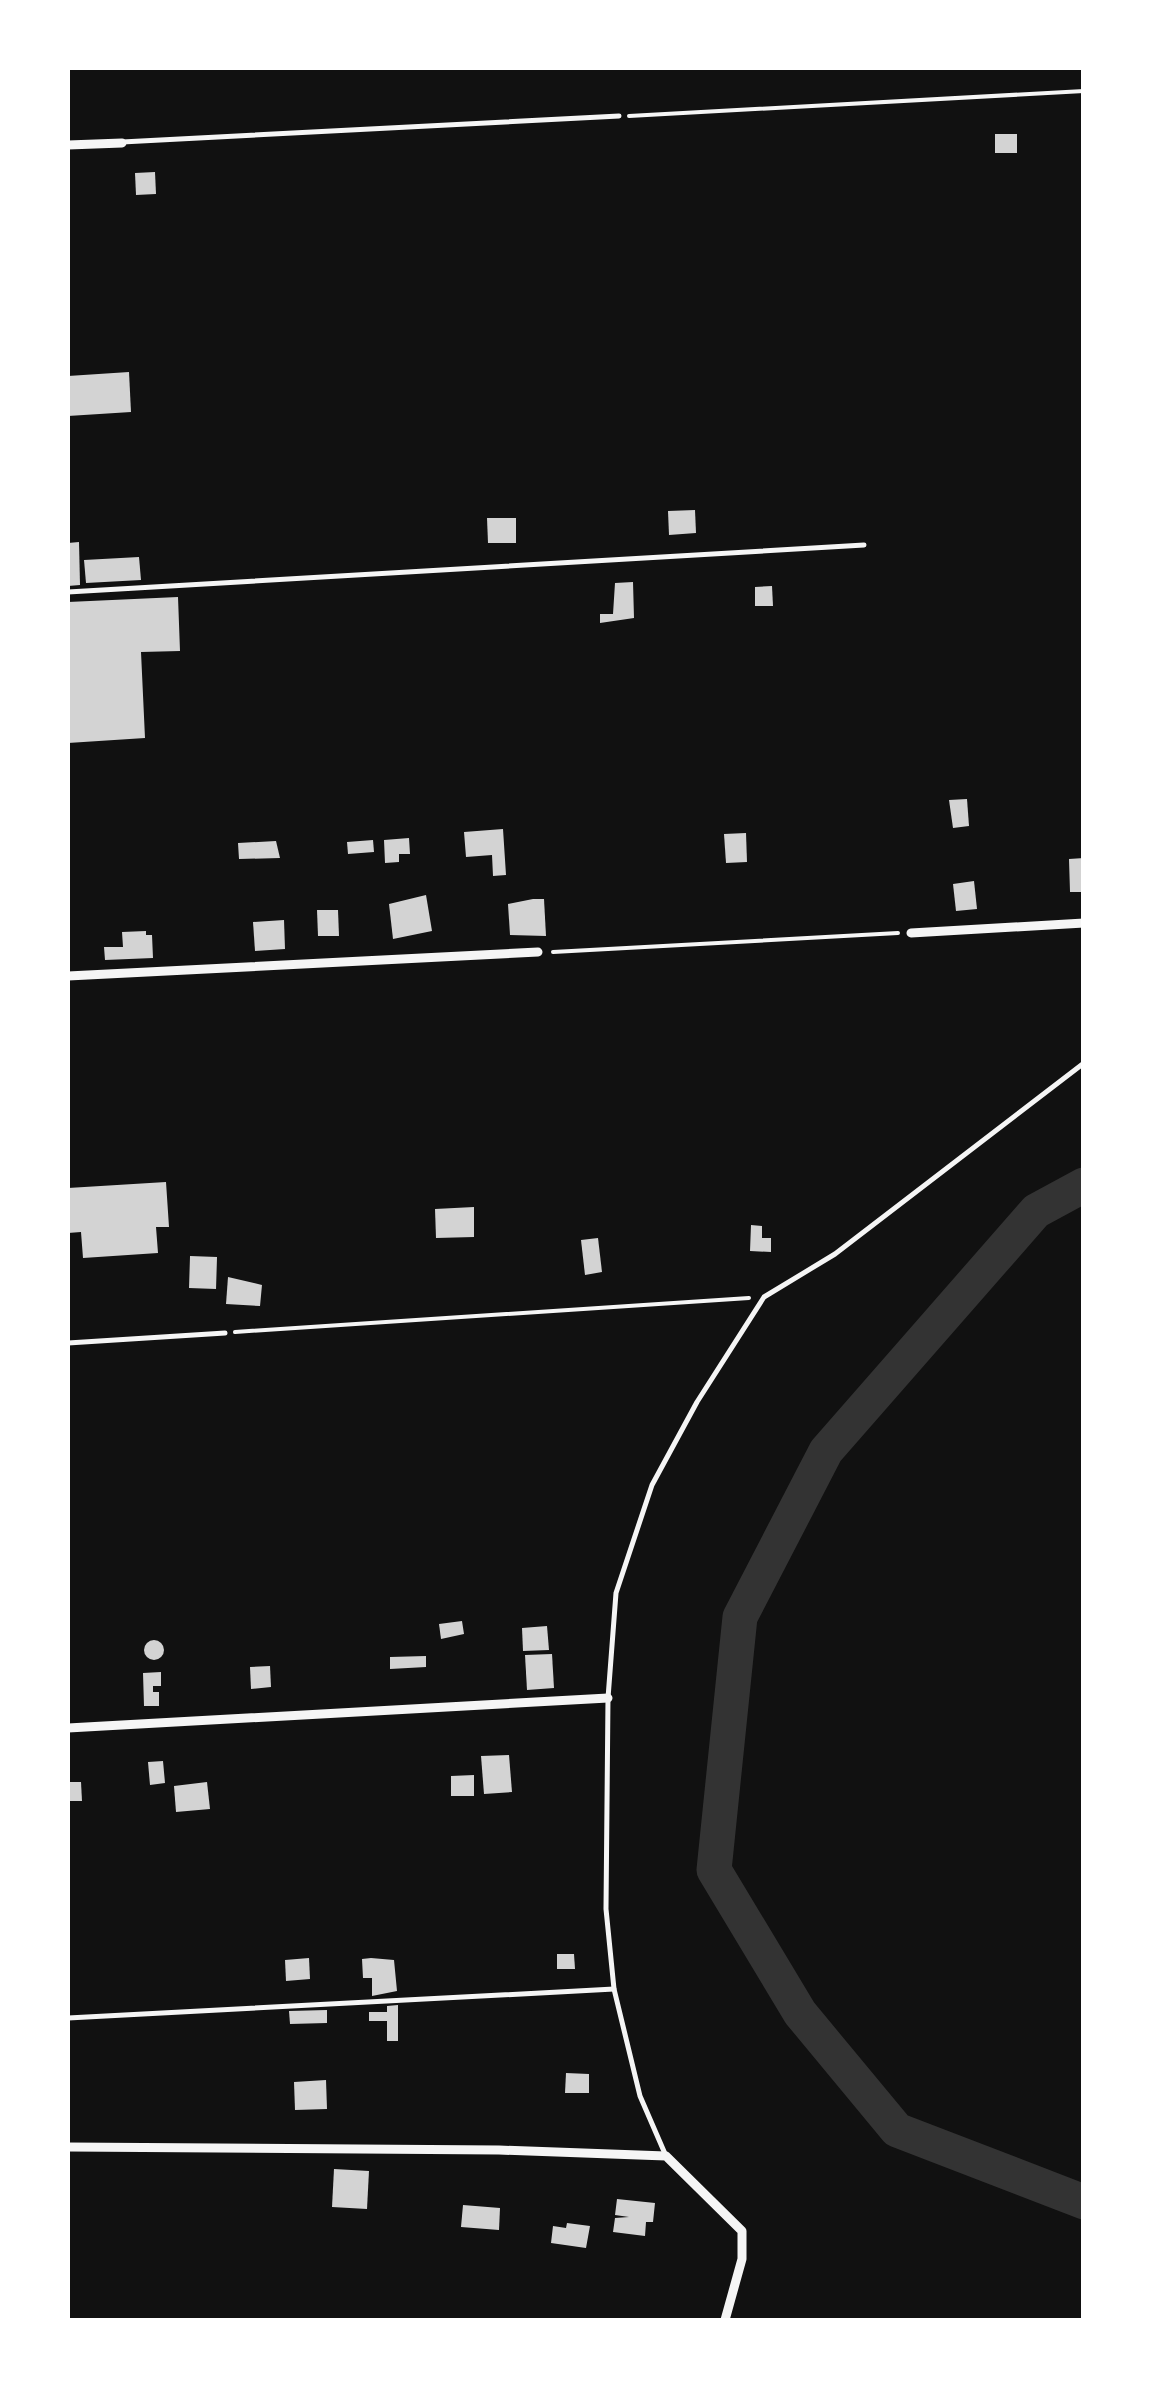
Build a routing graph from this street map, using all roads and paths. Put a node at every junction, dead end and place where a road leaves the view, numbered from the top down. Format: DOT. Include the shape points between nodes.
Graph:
graph roads {
  1 [pos="1084,90"];
  2 [pos="619,116"];
  3 [pos="122,142"];
  4 [pos="68,145"];
  5 [pos="864,545"];
  6 [pos="68,592"];
  7 [pos="1084,924"];
  8 [pos="910,932"];
  9 [pos="538,952"];
  10 [pos="68,976"];
  11 [pos="1084,1064"];
  12 [pos="764,1297"];
  13 [pos="225,1332"];
  14 [pos="68,1344"];
  15 [pos="608,1698"];
  16 [pos="68,1728"];
  17 [pos="614,1989"];
  18 [pos="68,2018"];
  19 [pos="68,2147"];
  20 [pos="666,2156"];
  21 [pos="725,2320"];
  1 -- 2 [label="path"];
  2 -- 3 [label="lane"];
  3 -- 4 [label="street"];
  5 -- 6 [label="lane"];
  7 -- 8 [label="street"];
  8 -- 9 [label="path"];
  9 -- 10 [label="street"];
  11 -- 12 [label="lane" via="835,1254"];
  12 -- 13 [label="path"];
  12 -- 15 [label="lane" via="652,1485 616,1593"];
  13 -- 14 [label="lane"];
  15 -- 16 [label="street"];
  15 -- 17 [label="lane" via="606,1909"];
  17 -- 18 [label="lane"];
  17 -- 20 [label="lane" via="640,2096"];
  19 -- 20 [label="street"];
  20 -- 21 [label="street" via="742,2231 742,2260"];
}
